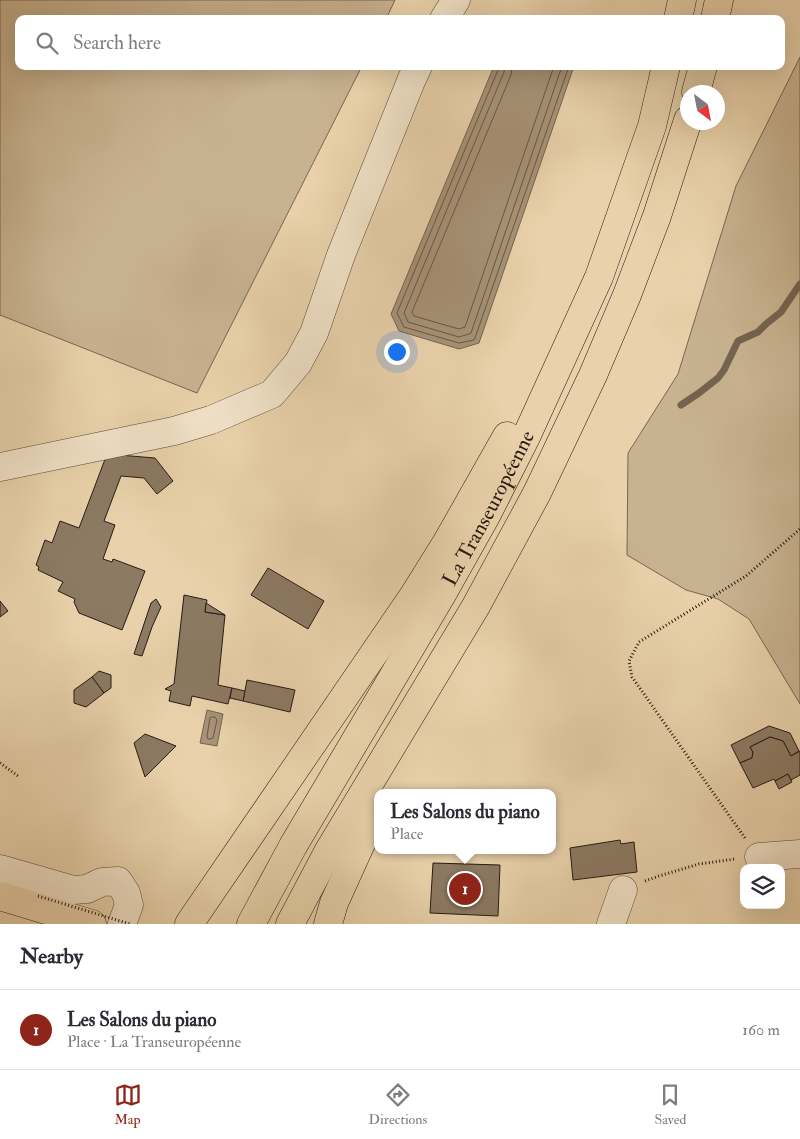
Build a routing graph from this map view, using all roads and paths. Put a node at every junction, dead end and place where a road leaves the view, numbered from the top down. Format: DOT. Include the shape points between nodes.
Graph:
graph roads {
  1 [pos="456,0"];
  2 [pos="682,0"];
  3 [pos="719,0"];
  4 [pos="447,15"];
  5 [pos="679,15"];
  6 [pos="716,15"];
  7 [pos="416,70"];
  8 [pos="665,70"];
  9 [pos="703,70"];
  10 [pos="698,85"];
  11 [pos="685,130"];
  12 [pos="599,277"];
  13 [pos="0,467"];
  14 [pos="800,529"];
  15 [pos="476,606"];
  16 [pos="0,762"];
  17 [pos="18,776"];
  18 [pos="385,789"];
  19 [pos="374,815"];
  20 [pos="800,854"];
  21 [pos="759,857"];
  22 [pos="0,869"];
  23 [pos="622,890"];
  24 [pos="0,896"];
  25 [pos="36,901"];
  26 [pos="92,924"];
  27 [pos="122,924"];
  28 [pos="130,924"];
  29 [pos="189,924"];
  30 [pos="251,924"];
  31 [pos="290,924"];
  32 [pos="328,924"];
  33 [pos="611,924"];
  1 -- 4 [label="street"];
  2 -- 5 [label="main road"];
  3 -- 6 [label="main road"];
  7 -- 13 [label="street" via="341,255 314,333 298,363 272,394 211,420 174,431"];
  8 -- 12 [label="main road, La Transeuropéenne" via="652,126"];
  9 -- 10 [label="main road"];
  11 -- 15 [label="main road, La Transeuropéenne" via="657,216 593,375 537,493"];
  12 -- 29 [label="main road" via="414,595"];
  12 -- 30 [label="main road, La Transeuropéenne" via="486,516 293,846"];
  14 -- 21 [label="path" via="746,576 639,642 629,661 632,677"];
  15 -- 18 [label="main road"];
  15 -- 31 [label="main road, La Transeuropéenne" via="328,852"];
  16 -- 17 [label="path"];
  19 -- 32 [label="main road" via="334,903"];
  20 -- 21 [label="street"];
  21 -- 23 [label="path" via="699,864"];
  22 -- 27 [label="street" via="72,890 118,881 129,905"];
  23 -- 33 [label="street"];
  24 -- 25 [label="main road"];
  25 -- 26 [label="main road"];
  25 -- 28 [label="path, bridge"];
}
